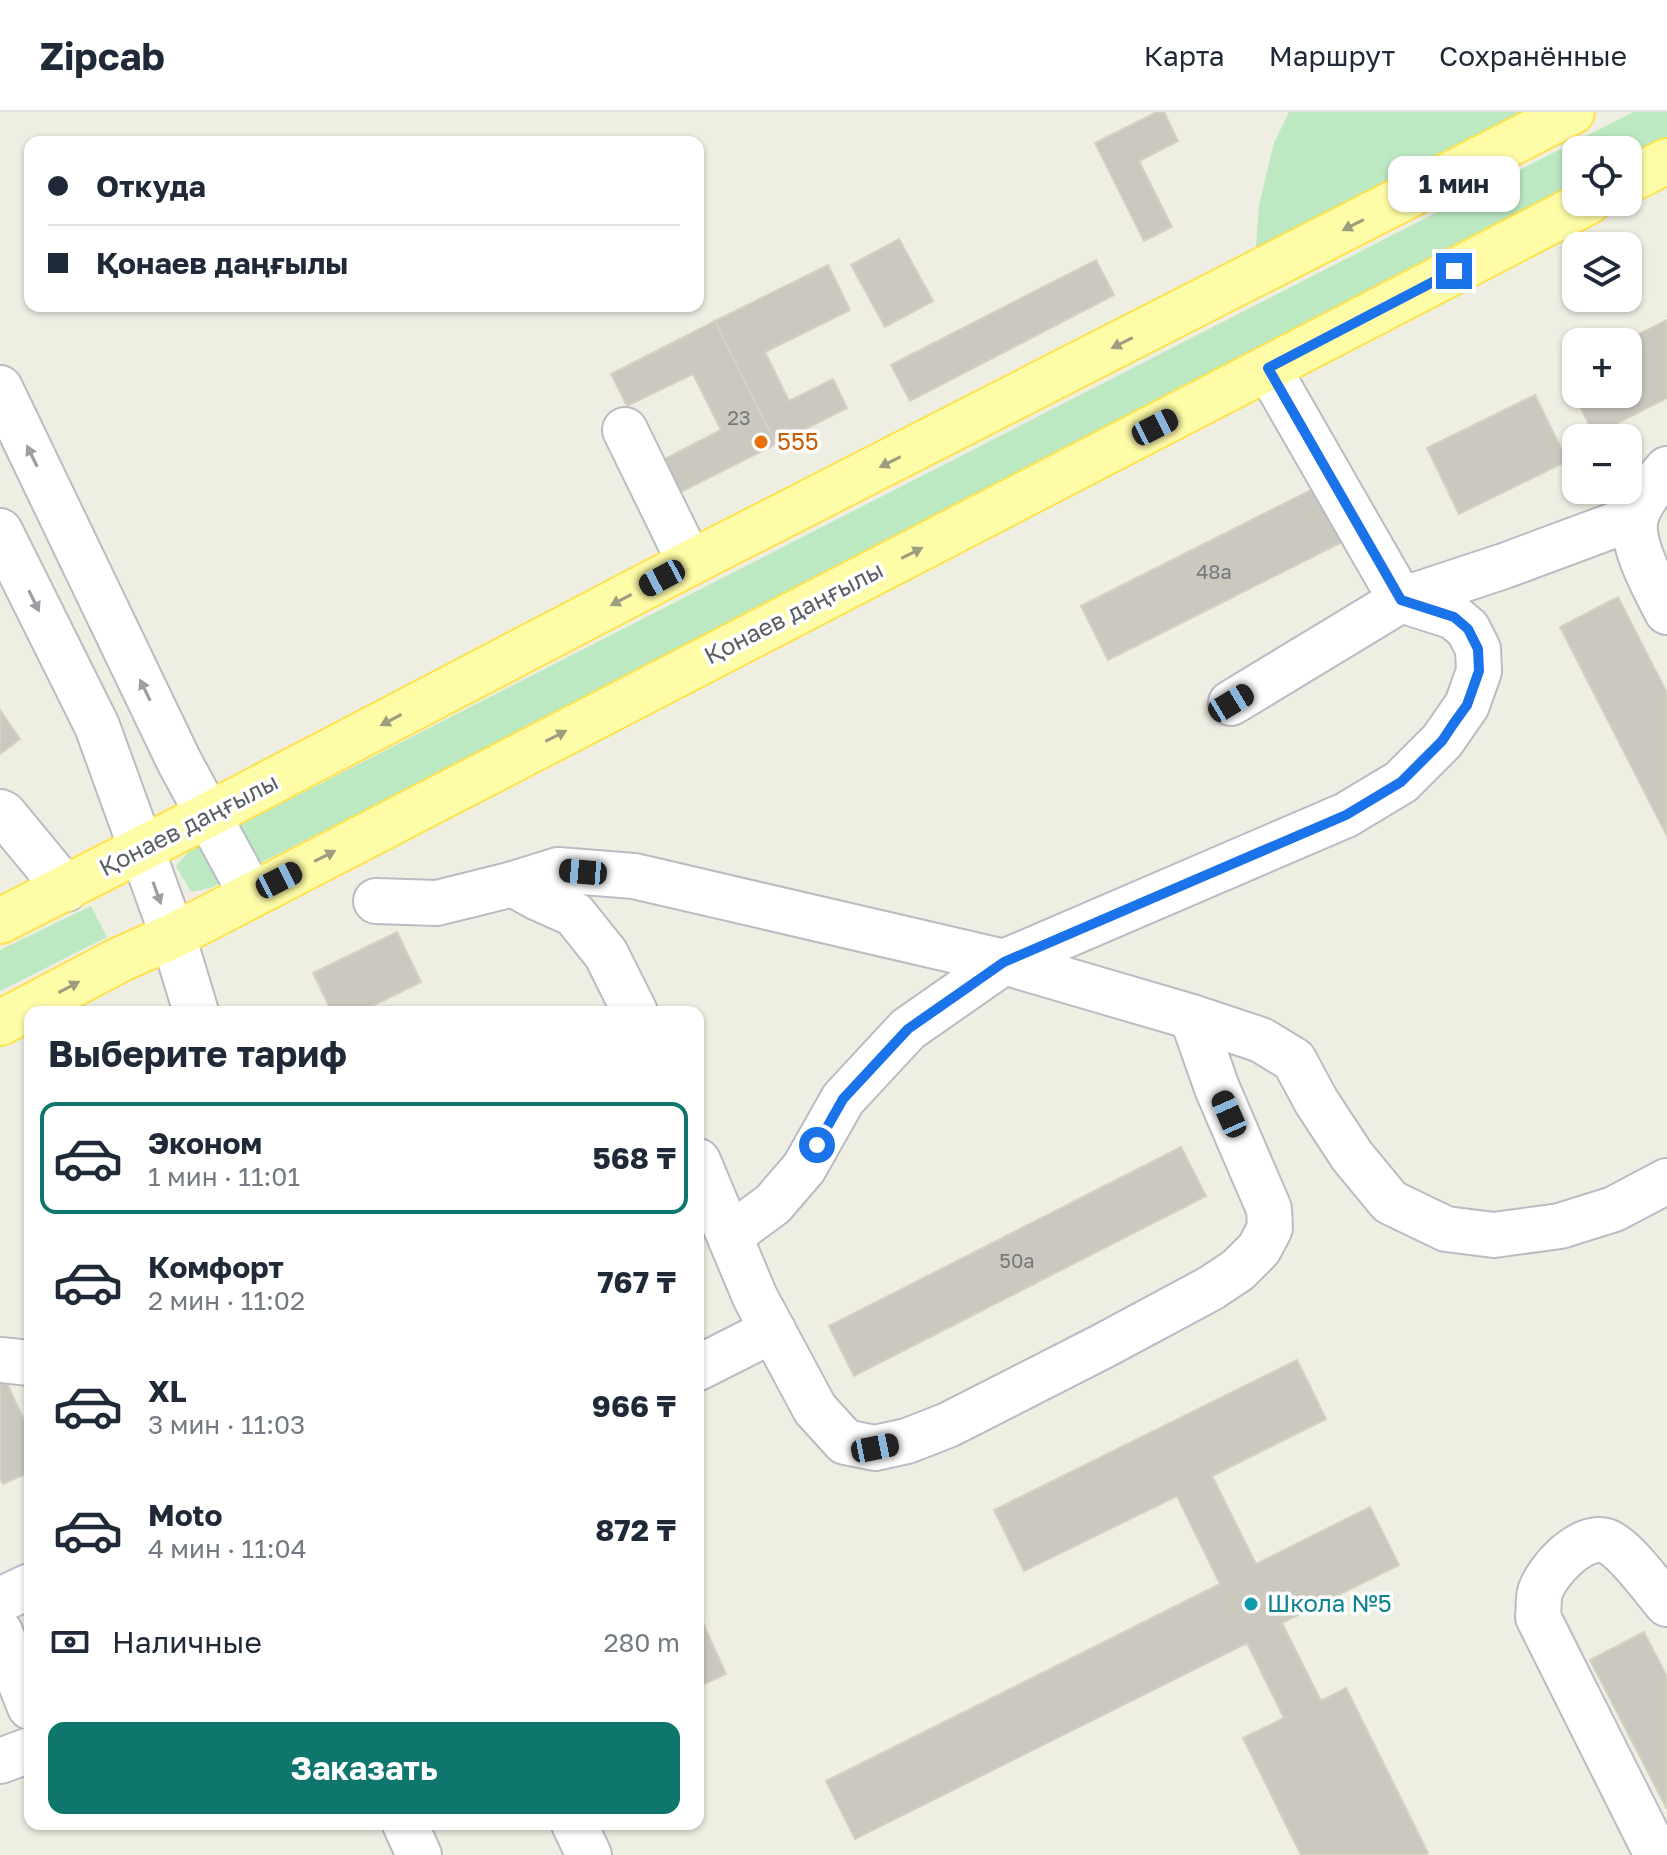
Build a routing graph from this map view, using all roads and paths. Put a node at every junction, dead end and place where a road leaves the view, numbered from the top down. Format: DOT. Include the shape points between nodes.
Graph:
graph roads {
  1 [pos="1572,112"];
  2 [pos="1667,161"];
  3 [pos="1642,174"];
  4 [pos="1562,215"];
  5 [pos="1268,368"];
  6 [pos="0,388"];
  7 [pos="625,430"];
  8 [pos="1667,469"];
  9 [pos="1636,517"];
  10 [pos="0,531"];
  11 [pos="690,563"];
  12 [pos="1401,600"];
  13 [pos="1667,612"];
  14 [pos="1231,703"];
  15 [pos="1,811"];
  16 [pos="208,815"];
  17 [pos="142,849"];
  18 [pos="513,884"];
  19 [pos="66,889"];
  20 [pos="251,894"];
  21 [pos="376,901"];
  22 [pos="0,921"];
  23 [pos="173,936"];
  24 [pos="1004,962"];
  25 [pos="32,1006"];
  26 [pos="194,1006"];
  27 [pos="632,1006"];
  28 [pos="24,1010"];
  29 [pos="1192,1017"];
  30 [pos="0,1023"];
  31 [pos="704,1175"];
  32 [pos="1667,1181"];
  33 [pos="730,1236"];
  34 [pos="773,1330"];
  35 [pos="0,1360"];
  36 [pos="24,1362"];
  37 [pos="704,1365"];
  38 [pos="24,1589"];
  39 [pos="0,1600"];
  40 [pos="1667,1604"];
  41 [pos="0,1632"];
  42 [pos="24,1692"];
  43 [pos="24,1752"];
  44 [pos="0,1761"];
  45 [pos="408,1830"];
  46 [pos="577,1830"];
  47 [pos="419,1855"];
  48 [pos="589,1855"];
  49 [pos="1657,1855"];
  1 -- 11 [label="main road, Қонаев даңғылы, one-way"];
  2 -- 3 [label="main road"];
  4 -- 5 [label="main road, Қонаев даңғылы"];
  5 -- 12 [label="street"];
  20 -- 5 [label="main road, Қонаев даңғылы, one-way"];
  16 -- 6 [label="street, one-way"];
  7 -- 11 [label="street"];
  8 -- 9 [label="street"];
  9 -- 12 [label="street"];
  9 -- 13 [label="street" via="1636,544"];
  10 -- 17 [label="street, one-way" via="97,726"];
  11 -- 16 [label="main road, Қонаев даңғылы, one-way"];
  12 -- 14 [label="street"];
  12 -- 24 [label="street" via="1454,617 1468,629 1478,649 1479,671 1467,705 1442,741 1401,782 1346,815"];
  15 -- 19 [label="street"];
  16 -- 17 [label="main road, Қонаев даңғылы"];
  16 -- 20 [label="street"];
  17 -- 19 [label="main road, Қонаев даңғылы"];
  17 -- 23 [label="street, one-way"];
  18 -- 21 [label="street" via="437,903"];
  18 -- 24 [label="street" via="558,870 634,876"];
  18 -- 27 [label="street" via="574,914 606,954"];
  19 -- 22 [label="main road, Қонаев даңғылы"];
  20 -- 23 [label="main road, Қонаев даңғылы"];
  25 -- 23 [label="main road, Қонаев даңғылы, one-way"];
  23 -- 26 [label="street"];
  24 -- 29 [label="street"];
  24 -- 33 [label="street" via="908,1029 843,1099 804,1168 773,1204"];
  30 -- 28 [label="main road, Қонаев даңғылы, one-way"];
  29 -- 32 [label="street" via="1261,1040 1294,1060 1352,1156 1390,1202 1446,1229 1494,1235 1560,1226 1614,1209"];
  29 -- 34 [label="street" via="1269,1209 1270,1228 1238,1270 948,1425 875,1448 845,1442 815,1409"];
  31 -- 33 [label="street"];
  33 -- 34 [label="street"];
  34 -- 37 [label="street"];
  35 -- 36 [label="street"];
  38 -- 39 [label="street"];
  40 -- 49 [label="street" via="1620,1549 1592,1542 1570,1551 1552,1571 1540,1593 1538,1617"];
  41 -- 42 [label="street"];
  43 -- 44 [label="street"];
  45 -- 47 [label="street"];
  46 -- 48 [label="street"];
}
